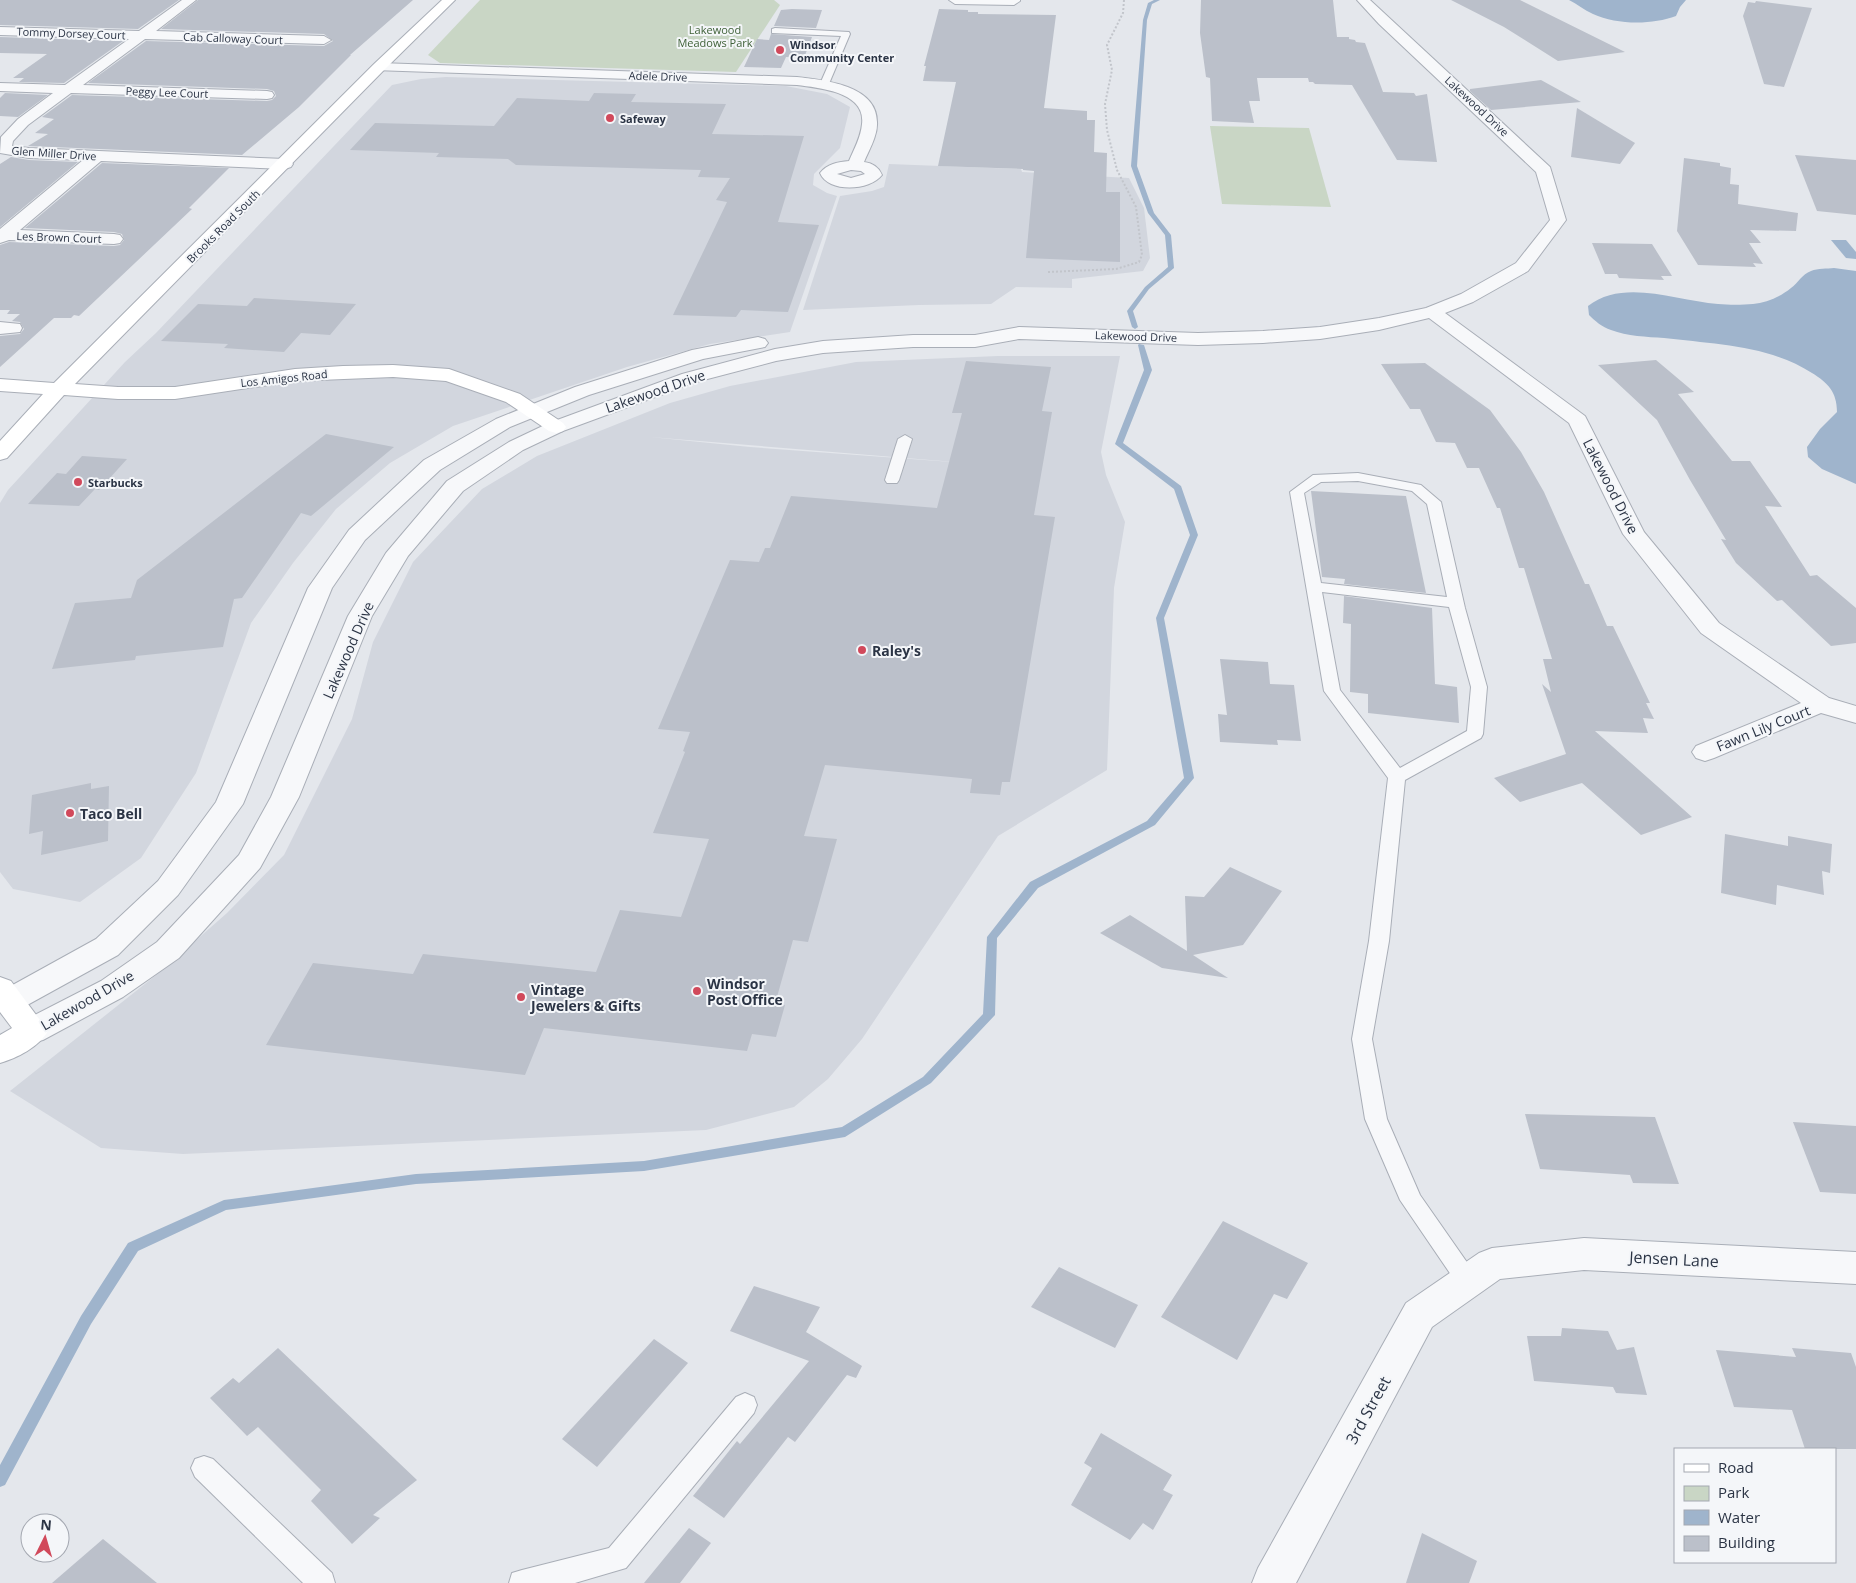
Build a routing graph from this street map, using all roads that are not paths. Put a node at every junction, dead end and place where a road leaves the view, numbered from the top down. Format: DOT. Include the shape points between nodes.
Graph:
graph roads {
  1 [pos="190,0"];
  2 [pos="449,0"];
  3 [pos="955,0"];
  4 [pos="1364,0"];
  5 [pos="1014,1"];
  6 [pos="0,31"];
  7 [pos="776,31"];
  8 [pos="142,35"];
  9 [pos="324,40"];
  10 [pos="379,67"];
  11 [pos="825,84"];
  12 [pos="0,87"];
  13 [pos="67,89"];
  14 [pos="267,95"];
  15 [pos="98,156"];
  16 [pos="285,164"];
  17 [pos="855,165"];
  18 [pos="2,236"];
  19 [pos="114,239"];
  20 [pos="1432,312"];
  21 [pos="0,385"];
  22 [pos="58,390"];
  23 [pos="544,419"];
  24 [pos="905,439"];
  25 [pos="0,454"];
  26 [pos="892,480"];
  27 [pos="1314,587"];
  28 [pos="1456,603"];
  29 [pos="1820,704"];
  30 [pos="1856,715"];
  31 [pos="1705,752"];
  32 [pos="1397,777"];
  33 [pos="3,999"];
  34 [pos="32,1031"];
  35 [pos="0,1051"];
  36 [pos="1856,1268"];
  37 [pos="1480,1272"];
  38 [pos="744,1405"];
  39 [pos="204,1468"];
  40 [pos="322,1583"];
  41 [pos="522,1583"];
  42 [pos="1274,1583"];
  1 -- 8 [label="street, Glen Miller Drive"];
  2 -- 10 [label="street, Brooks Road South"];
  3 -- 5 [label="street"];
  4 -- 20 [label="street, Lakewood Drive" via="1544,170 1558,220 1522,267 1468,298"];
  6 -- 8 [label="street, Tommy Dorsey Court"];
  7 -- 11 [label="lane" via="846,34"];
  8 -- 9 [label="street, Cab Calloway Court"];
  8 -- 13 [label="street, Glen Miller Drive"];
  10 -- 11 [label="street, Adele Drive"];
  10 -- 16 [label="street, Brooks Road South"];
  11 -- 17 [label="street, Adele Drive" via="862,100 870,111 870,124"];
  12 -- 13 [label="street, Peggy Lee Court"];
  13 -- 14 [label="street, Peggy Lee Court"];
  13 -- 15 [label="street, Glen Miller Drive" via="23,122 6,140 4,149"];
  15 -- 16 [label="street, Glen Miller Drive"];
  15 -- 18 [label="street"];
  16 -- 22 [label="street, Brooks Road South"];
  18 -- 19 [label="street, Les Brown Court"];
  20 -- 23 [label="street, Lakewood Drive" via="1320,333 1264,337 1198,339 1019,333 974,341 913,340 823,347 775,355"];
  20 -- 29 [label="street, Lakewood Drive" via="1578,420 1634,534 1710,628"];
  21 -- 22 [label="street, Los Amigos Road"];
  22 -- 23 [label="street, Los Amigos Road" via="175,393 295,375 393,371 449,375 512,398"];
  22 -- 25 [label="street, Brooks Road South"];
  23 -- 33 [label="street, Lakewood Drive" via="502,423 432,465 357,535 320,588 228,804 168,888 108,947"];
  23 -- 34 [label="street, Lakewood Drive" via="516,446 455,486 398,552 360,616 285,797 250,861 168,950 112,989"];
  24 -- 26 [label="lane"];
  27 -- 28 [label="lane"];
  27 -- 28 [label="lane" via="1297,492 1318,478 1358,478 1416,488 1434,502"];
  27 -- 32 [label="lane" via="1332,692"];
  28 -- 32 [label="lane" via="1479,687 1475,734"];
  29 -- 30 [label="street, Lakewood Drive"];
  29 -- 31 [label="street, Fawn Lily Court"];
  32 -- 37 [label="lane" via="1379,941 1362,1039 1376,1119 1411,1200"];
  33 -- 34 [label="street"];
  34 -- 35 [label="street, Lakewood Drive"];
  36 -- 37 [label="street, Jensen Lane" via="1584,1254"];
  37 -- 42 [label="street, 3rd Street" via="1419,1316"];
  38 -- 41 [label="lane" via="617,1559"];
  39 -- 40 [label="lane"];
}
